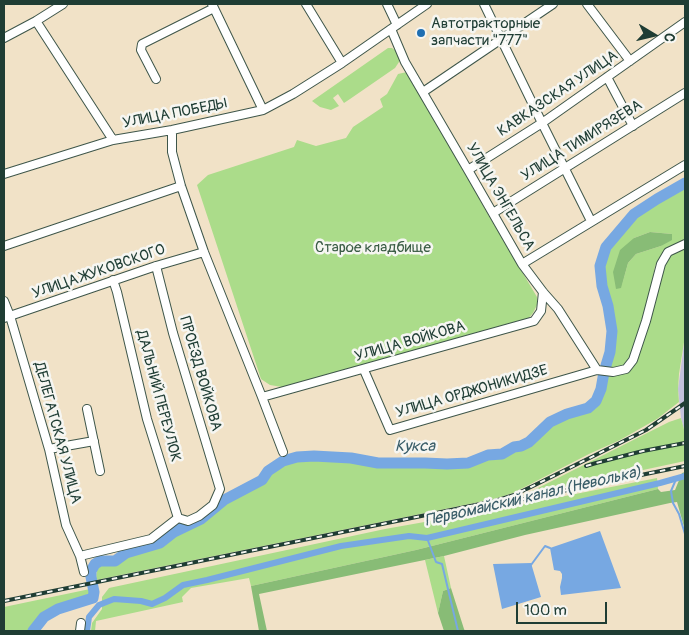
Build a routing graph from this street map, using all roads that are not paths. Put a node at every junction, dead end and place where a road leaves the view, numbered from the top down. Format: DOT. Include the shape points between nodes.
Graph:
graph roads {
  1 [pos="63,4"];
  2 [pos="306,4"];
  3 [pos="387,4"];
  4 [pos="427,4"];
  5 [pos="484,4"];
  6 [pos="553,4"];
  7 [pos="587,4"];
  8 [pos="213,6"];
  9 [pos="36,21"];
  10 [pos="685,22"];
  11 [pos="394,27"];
  12 [pos="4,38"];
  13 [pos="501,38"];
  14 [pos="630,61"];
  15 [pos="342,63"];
  16 [pos="607,77"];
  17 [pos="156,79"];
  18 [pos="423,92"];
  19 [pos="685,93"];
  20 [pos="263,110"];
  21 [pos="542,123"];
  22 [pos="633,126"];
  23 [pos="172,130"];
  24 [pos="112,140"];
  25 [pos="685,165"];
  26 [pos="565,168"];
  27 [pos="468,170"];
  28 [pos="4,174"];
  29 [pos="182,186"];
  30 [pos="493,213"];
  31 [pos="591,221"];
  32 [pos="685,244"];
  33 [pos="4,246"];
  34 [pos="204,252"];
  35 [pos="522,264"];
  36 [pos="156,266"];
  37 [pos="114,280"];
  38 [pos="542,292"];
  39 [pos="4,301"];
  40 [pos="7,317"];
  41 [pos="364,370"];
  42 [pos="597,370"];
  43 [pos="262,397"];
  44 [pos="87,409"];
  45 [pos="94,441"];
  46 [pos="48,449"];
  47 [pos="283,452"];
  48 [pos="100,471"];
  49 [pos="178,518"];
  50 [pos="80,556"];
  51 [pos="84,572"];
  1 -- 9 [label="street"];
  2 -- 15 [label="street"];
  3 -- 11 [label="street, УЛИЦА ЭНГЕЛЬСА"];
  4 -- 11 [label="street, УЛИЦА ПОБЕДЫ"];
  5 -- 13 [label="street"];
  6 -- 13 [label="street"];
  7 -- 14 [label="street"];
  8 -- 17 [label="street" via="142,44 141,50"];
  8 -- 20 [label="street"];
  9 -- 12 [label="street"];
  9 -- 24 [label="street"];
  10 -- 14 [label="street, КАВКАЗСКАЯ УЛИЦА"];
  11 -- 15 [label="street, УЛИЦА ПОБЕДЫ"];
  11 -- 18 [label="street, УЛИЦА ЭНГЕЛЬСА" via="405,62"];
  13 -- 18 [label="street"];
  13 -- 21 [label="street"];
  14 -- 16 [label="street, КАВКАЗСКАЯ УЛИЦА"];
  15 -- 20 [label="street, УЛИЦА ПОБЕДЫ"];
  16 -- 21 [label="street, КАВКАЗСКАЯ УЛИЦА"];
  16 -- 22 [label="street"];
  18 -- 27 [label="street, УЛИЦА ЭНГЕЛЬСА"];
  19 -- 22 [label="street, УЛИЦА ТИМИРЯЗЕВА"];
  20 -- 23 [label="street, УЛИЦА ПОБЕДЫ"];
  21 -- 26 [label="street"];
  21 -- 27 [label="street, КАВКАЗСКАЯ УЛИЦА"];
  22 -- 26 [label="street, УЛИЦА ТИМИРЯЗЕВА"];
  23 -- 24 [label="street, УЛИЦА ПОБЕДЫ"];
  23 -- 29 [label="street" via="172,152"];
  24 -- 28 [label="street, УЛИЦА ПОБЕДЫ"];
  25 -- 31 [label="street"];
  26 -- 30 [label="street, УЛИЦА ТИМИРЯЗЕВА"];
  26 -- 31 [label="street"];
  27 -- 30 [label="street, УЛИЦА ЭНГЕЛЬСА"];
  29 -- 33 [label="street"];
  29 -- 34 [label="street"];
  30 -- 35 [label="street, УЛИЦА ЭНГЕЛЬСА"];
  31 -- 35 [label="street"];
  32 -- 42 [label="street" via="668,252 661,264 633,360 626,368 613,372"];
  34 -- 36 [label="street, УЛИЦА ЖУКОВСКОГО"];
  34 -- 43 [label="street"];
  35 -- 38 [label="street, УЛИЦА ЭНГЕЛЬСА"];
  36 -- 37 [label="street, УЛИЦА ЖУКОВСКОГО"];
  36 -- 49 [label="street, ПРОЕЗД ВОЙКОВА" via="220,489 213,505 200,516 188,521"];
  37 -- 40 [label="street, УЛИЦА ЖУКОВСКОГО"];
  37 -- 49 [label="street, ДАЛЬНИЙ ПЕРЕУЛОК" via="147,419"];
  38 -- 41 [label="street, УЛИЦА ВОЙКОВА" via="542,310 534,321"];
  38 -- 42 [label="street, УЛИЦА ЭНГЕЛЬСА" via="558,309"];
  39 -- 40 [label="street, ДЕЛЕГАТСКАЯ УЛИЦА"];
  40 -- 46 [label="street, ДЕЛЕГАТСКАЯ УЛИЦА"];
  41 -- 42 [label="street, УЛИЦА ОРДЖОНИКИДЗЕ" via="390,430"];
  41 -- 43 [label="street, УЛИЦА ВОЙКОВА"];
  43 -- 47 [label="street"];
  44 -- 45 [label="street"];
  45 -- 46 [label="street"];
  45 -- 48 [label="street"];
  46 -- 50 [label="street, ДЕЛЕГАТСКАЯ УЛИЦА" via="66,525"];
  49 -- 50 [label="street" via="151,539"];
  50 -- 51 [label="street, ДЕЛЕГАТСКАЯ УЛИЦА"];
}
